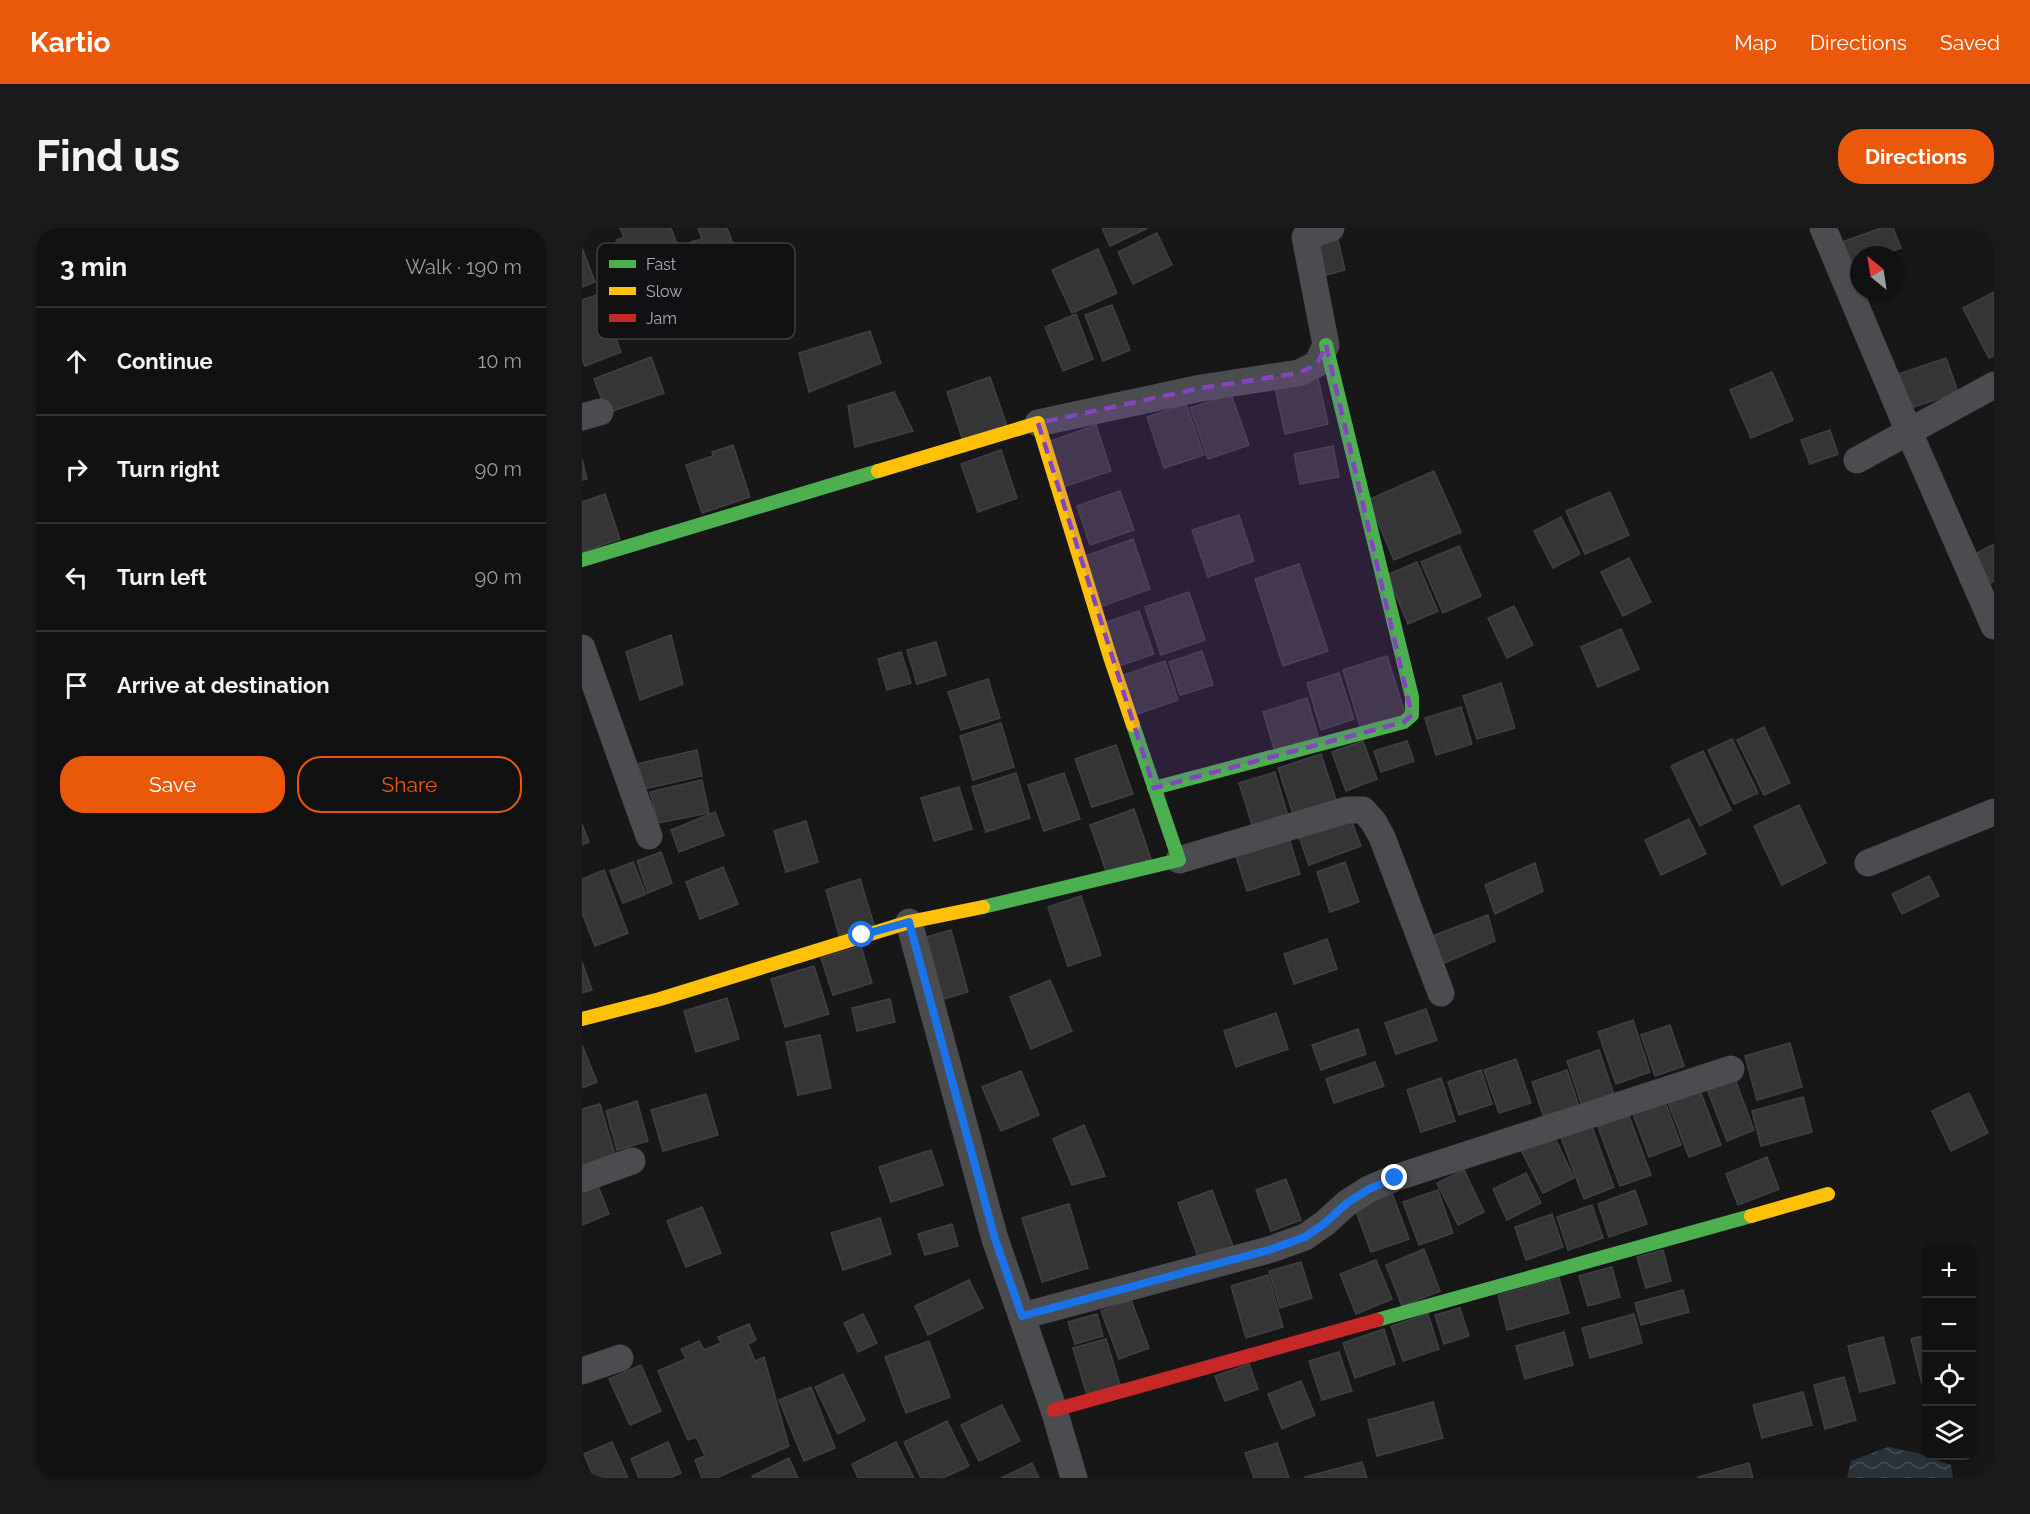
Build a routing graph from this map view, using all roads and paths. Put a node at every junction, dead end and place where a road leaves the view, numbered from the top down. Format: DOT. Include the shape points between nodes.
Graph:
graph roads {
  1 [pos="1331,228"];
  2 [pos="1823,228"];
  3 [pos="1304,233"];
  4 [pos="1326,345"];
  5 [pos="1994,385"];
  6 [pos="1038,423"];
  7 [pos="1909,432"];
  8 [pos="1857,460"];
  9 [pos="582,560"];
  10 [pos="1994,626"];
  11 [pos="582,648"];
  12 [pos="1154,788"];
  13 [pos="1994,812"];
  14 [pos="649,836"];
  15 [pos="1179,860"];
  16 [pos="1868,863"];
  17 [pos="909,922"];
  18 [pos="1440,993"];
  19 [pos="582,1019"];
  20 [pos="1731,1069"];
  21 [pos="632,1161"];
  22 [pos="582,1179"];
  23 [pos="1828,1194"];
  24 [pos="1022,1316"];
  25 [pos="620,1358"];
  26 [pos="582,1371"];
  27 [pos="1054,1410"];
  28 [pos="1074,1478"];
  1 -- 3 [label="street"];
  2 -- 7 [label="street"];
  3 -- 4 [label="street"];
  4 -- 6 [label="street" via="1317,364 1299,373 1201,388"];
  4 -- 12 [label="street" via="1412,697 1412,715 1404,722"];
  5 -- 7 [label="street"];
  6 -- 9 [label="street"];
  6 -- 12 [label="street"];
  7 -- 8 [label="street"];
  7 -- 10 [label="street"];
  11 -- 14 [label="street"];
  12 -- 15 [label="street"];
  13 -- 16 [label="street"];
  15 -- 17 [label="street"];
  15 -- 18 [label="street" via="1347,810 1363,810 1382,837"];
  17 -- 19 [label="street" via="660,999"];
  17 -- 24 [label="street" via="995,1239"];
  20 -- 24 [label="street" via="1395,1178 1347,1203 1305,1237 1272,1249"];
  21 -- 22 [label="street"];
  23 -- 27 [label="street"];
  24 -- 27 [label="street"];
  25 -- 26 [label="street"];
  27 -- 28 [label="street"];
}
